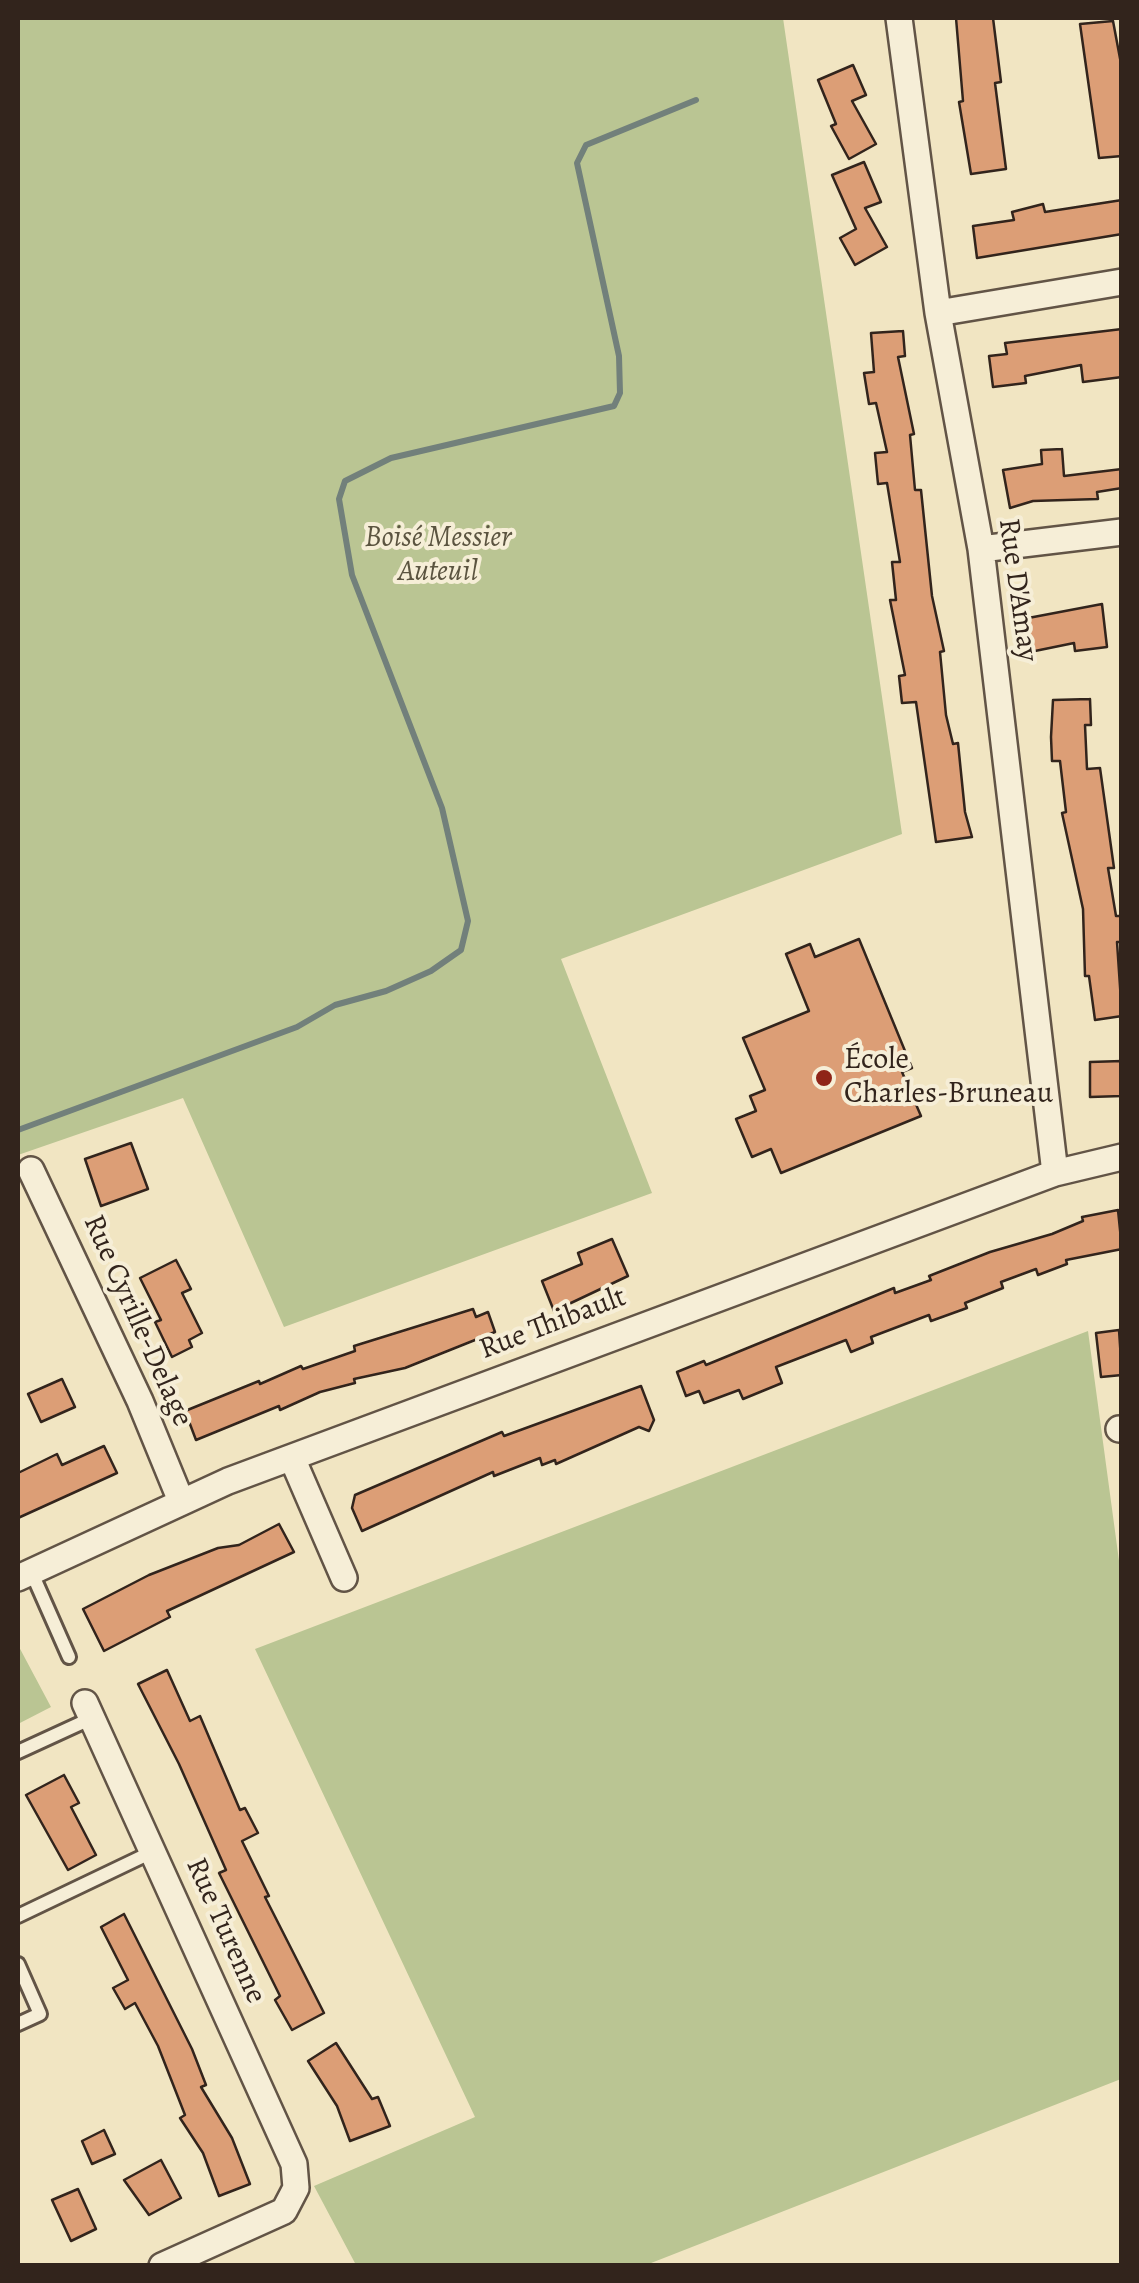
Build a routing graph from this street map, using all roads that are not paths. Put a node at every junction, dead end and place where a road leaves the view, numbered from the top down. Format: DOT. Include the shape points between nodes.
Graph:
graph roads {
  1 [pos="899,18"];
  2 [pos="1122,282"];
  3 [pos="938,313"];
  4 [pos="1122,532"];
  5 [pos="981,549"];
  6 [pos="1122,1157"];
  7 [pos="32,1170"];
  8 [pos="1055,1173"];
  9 [pos="292,1458"];
  10 [pos="181,1501"];
  11 [pos="24,1574"];
  12 [pos="344,1578"];
  13 [pos="70,1656"];
  14 [pos="88,1710"];
  15 [pos="18,1752"];
  16 [pos="154,1850"];
  17 [pos="18,1916"];
  18 [pos="18,1964"];
  19 [pos="18,2024"];
  20 [pos="162,2266"];
  1 -- 3 [label="street, Rue D'Amay"];
  2 -- 3 [label="street"];
  3 -- 5 [label="street, Rue D'Amay"];
  4 -- 5 [label="street"];
  5 -- 8 [label="street, Rue D'Amay"];
  6 -- 8 [label="street, Rue Thibault"];
  7 -- 10 [label="street, Rue Cyrille-Delage"];
  8 -- 9 [label="street, Rue Thibault"];
  9 -- 10 [label="street, Rue Thibault"];
  9 -- 12 [label="street"];
  10 -- 11 [label="street, Rue Thibault"];
  11 -- 13 [label="lane"];
  14 -- 15 [label="lane"];
  14 -- 16 [label="street, Rue Turenne"];
  16 -- 17 [label="lane"];
  16 -- 20 [label="street, Rue Turenne" via="294,2164 296,2188 284,2211"];
  18 -- 19 [label="lane" via="40,2014"];
}
